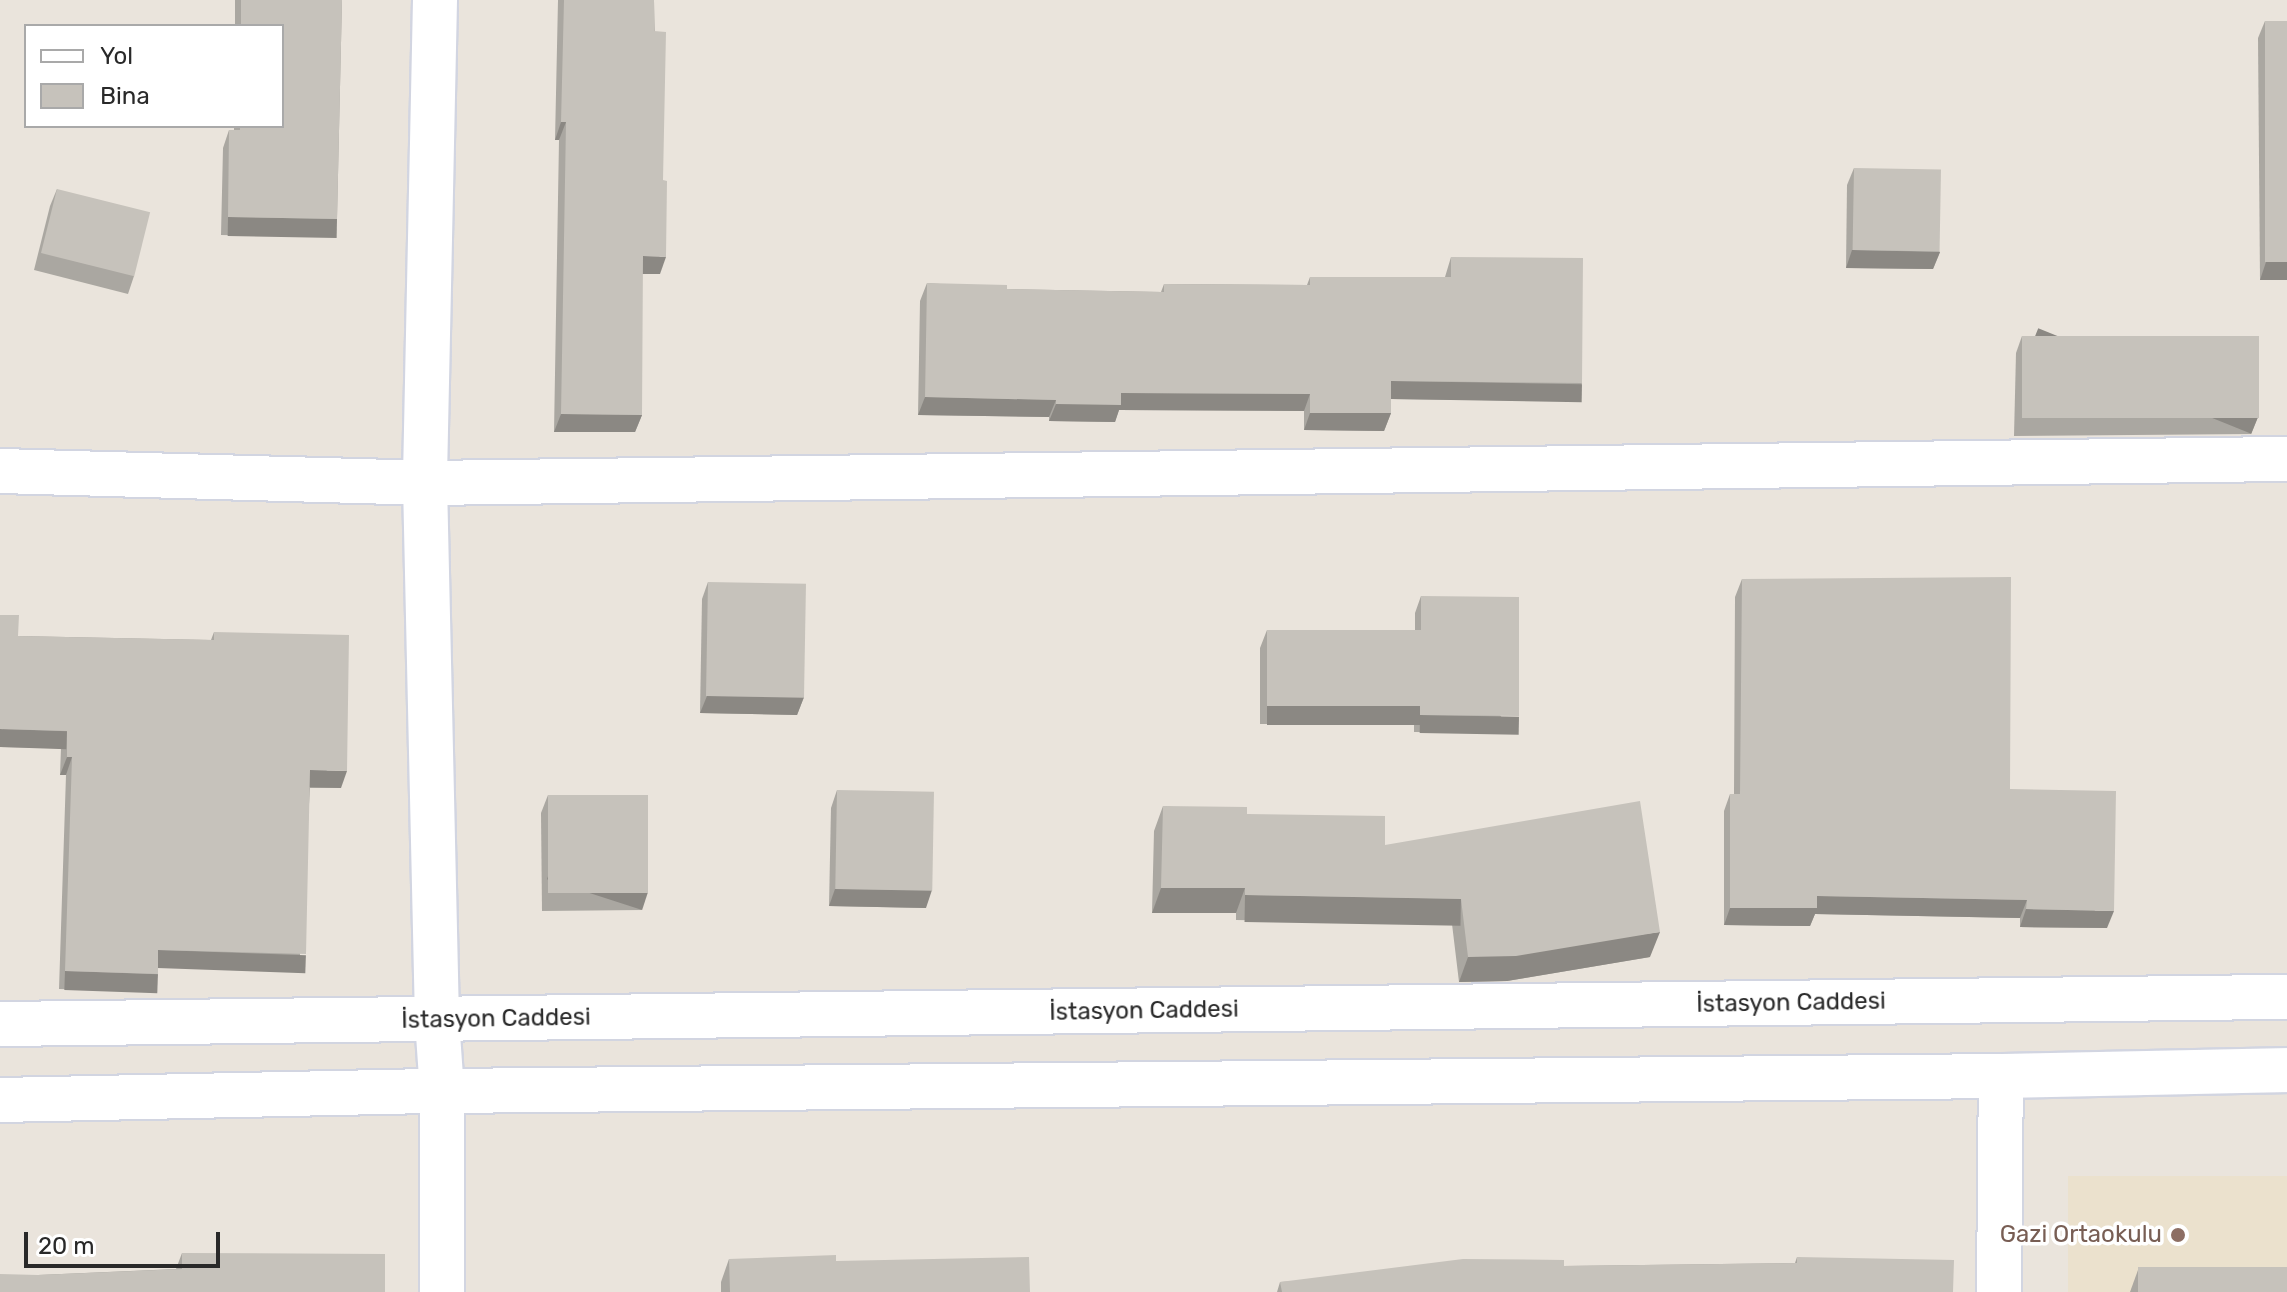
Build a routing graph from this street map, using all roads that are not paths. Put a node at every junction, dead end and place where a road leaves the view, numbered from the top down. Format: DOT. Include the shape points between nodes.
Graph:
graph roads {
  1 [pos="435,0"];
  2 [pos="2287,459"];
  3 [pos="0,471"];
  4 [pos="425,483"];
  5 [pos="2287,997"];
  6 [pos="437,1020"];
  7 [pos="0,1024"];
  8 [pos="2287,1070"];
  9 [pos="2001,1076"];
  10 [pos="442,1091"];
  11 [pos="0,1100"];
  12 [pos="442,1292"];
  13 [pos="1999,1292"];
  1 -- 4 [label="main road"];
  2 -- 4 [label="main road"];
  3 -- 4 [label="main road"];
  4 -- 6 [label="main road"];
  5 -- 6 [label="main road, İstasyon Caddesi"];
  6 -- 7 [label="main road, İstasyon Caddesi"];
  6 -- 10 [label="main road"];
  8 -- 9 [label="main road"];
  9 -- 10 [label="main road"];
  9 -- 13 [label="main road"];
  10 -- 11 [label="main road"];
  10 -- 12 [label="main road"];
}
